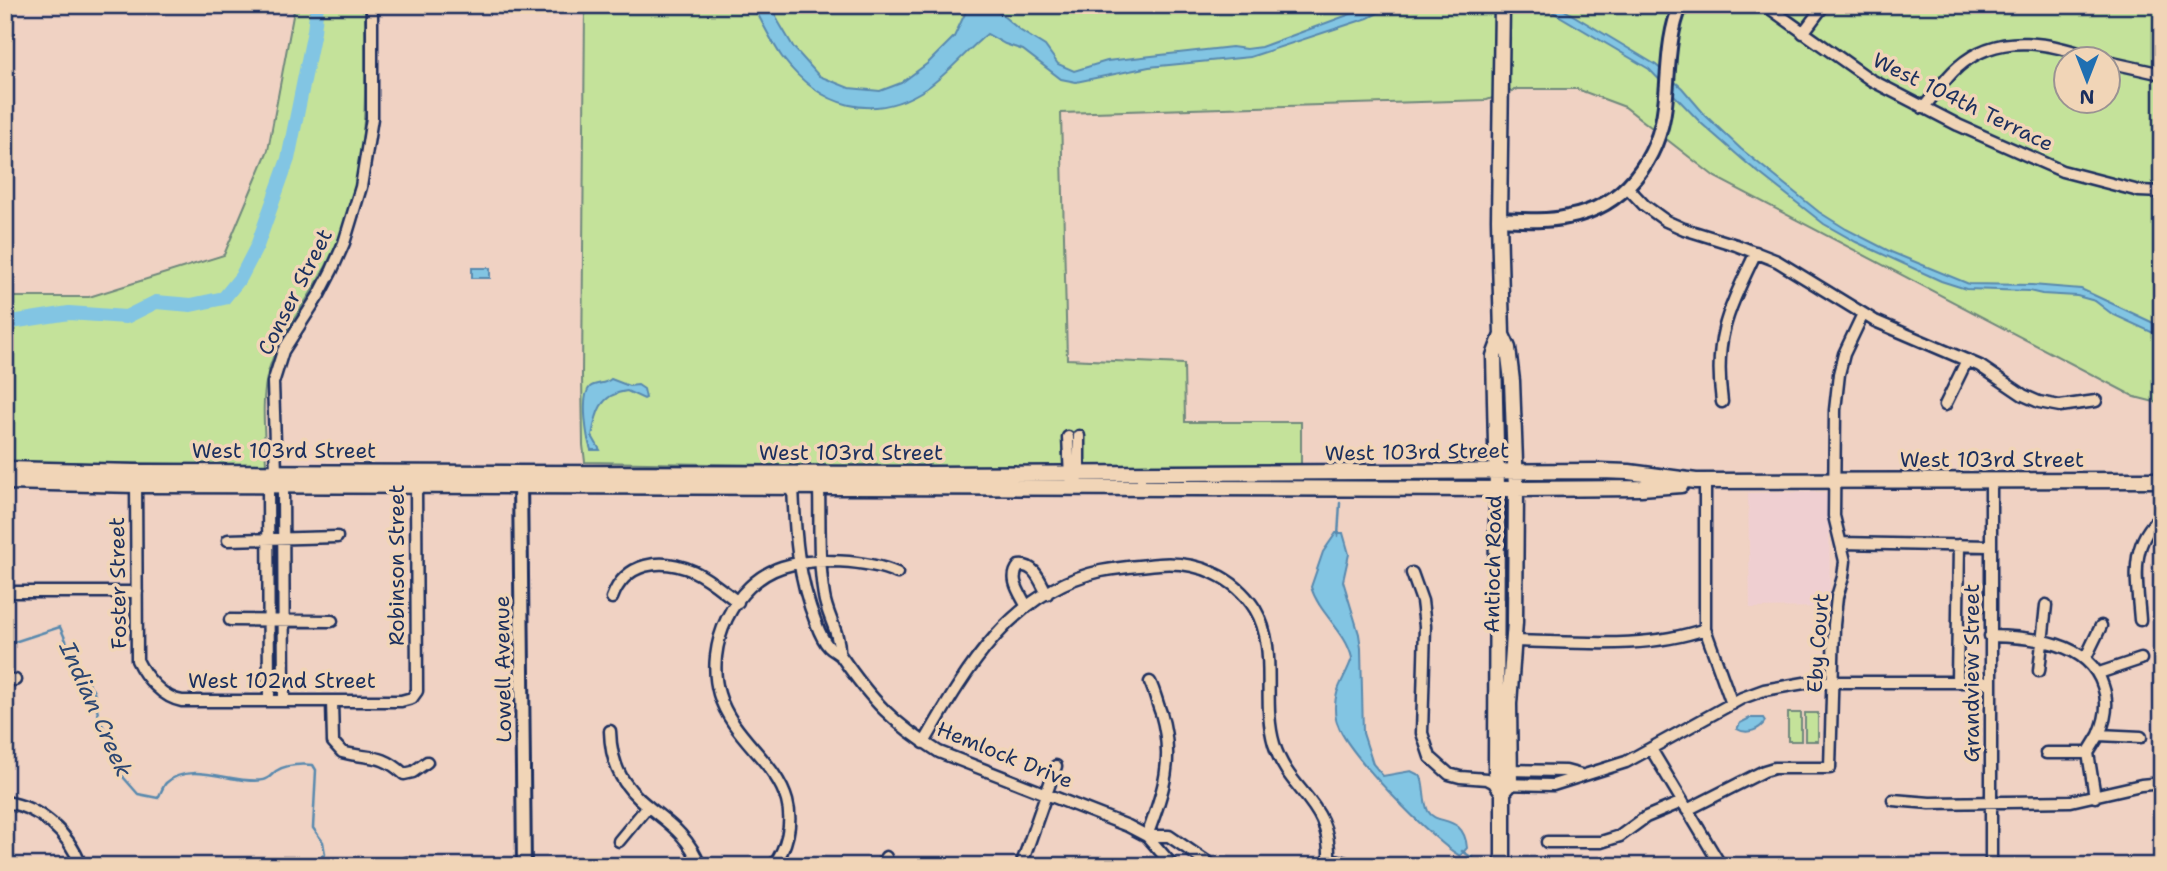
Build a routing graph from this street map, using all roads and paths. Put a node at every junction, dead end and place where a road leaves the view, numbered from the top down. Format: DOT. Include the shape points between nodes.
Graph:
graph roads {
  1 [pos="372,5"];
  2 [pos="1502,5"];
  3 [pos="1681,5"];
  4 [pos="1765,5"];
  5 [pos="1824,5"];
  6 [pos="1803,33"];
  7 [pos="2052,46"];
  8 [pos="2122,65"];
  9 [pos="2162,74"];
  10 [pos="1923,108"];
  11 [pos="1627,187"];
  12 [pos="2162,192"];
  13 [pos="1499,219"];
  14 [pos="1756,252"];
  15 [pos="1863,314"];
  16 [pos="1502,335"];
  17 [pos="1966,360"];
  18 [pos="2096,401"];
  19 [pos="1722,402"];
  20 [pos="1945,405"];
  21 [pos="1074,436"];
  22 [pos="5,469"];
  23 [pos="1497,471"];
  24 [pos="1515,471"];
  25 [pos="807,474"];
  26 [pos="1647,475"];
  27 [pos="280,478"];
  28 [pos="1074,478"];
  29 [pos="136,479"];
  30 [pos="416,479"];
  31 [pos="520,480"];
  32 [pos="2162,480"];
  33 [pos="1700,481"];
  34 [pos="1836,481"];
  35 [pos="1991,481"];
  36 [pos="5,482"];
  37 [pos="268,485"];
  38 [pos="793,487"];
  39 [pos="819,487"];
  40 [pos="1661,487"];
  41 [pos="1497,489"];
  42 [pos="1516,489"];
  43 [pos="2162,515"];
  44 [pos="337,537"];
  45 [pos="228,540"];
  46 [pos="268,540"];
  47 [pos="283,540"];
  48 [pos="1841,543"];
  49 [pos="1959,545"];
  50 [pos="1990,546"];
  51 [pos="820,563"];
  52 [pos="798,565"];
  53 [pos="897,573"];
  54 [pos="1412,573"];
  55 [pos="5,592"];
  56 [pos="137,592"];
  57 [pos="1047,594"];
  58 [pos="612,598"];
  59 [pos="738,603"];
  60 [pos="2046,605"];
  61 [pos="1027,607"];
  62 [pos="230,620"];
  63 [pos="269,620"];
  64 [pos="283,620"];
  65 [pos="2140,620"];
  66 [pos="332,621"];
  67 [pos="2101,626"];
  68 [pos="1705,629"];
  69 [pos="1990,636"];
  70 [pos="1513,641"];
  71 [pos="2042,641"];
  72 [pos="839,653"];
  73 [pos="2085,659"];
  74 [pos="2141,659"];
  75 [pos="2039,671"];
  76 [pos="2099,673"];
  77 [pos="1957,681"];
  78 [pos="1150,682"];
  79 [pos="1834,682"];
  80 [pos="1991,682"];
  81 [pos="157,685"];
  82 [pos="412,698"];
  83 [pos="269,701"];
  84 [pos="284,701"];
  85 [pos="332,701"];
  86 [pos="1732,704"];
  87 [pos="610,732"];
  88 [pos="2099,734"];
  89 [pos="2141,737"];
  90 [pos="924,743"];
  91 [pos="1651,749"];
  92 [pos="2046,753"];
  93 [pos="2088,753"];
  94 [pos="427,762"];
  95 [pos="1056,766"];
  96 [pos="1500,780"];
  97 [pos="2162,783"];
  98 [pos="1047,793"];
  99 [pos="2095,797"];
  100 [pos="1893,800"];
  101 [pos="5,802"];
  102 [pos="1991,803"];
  103 [pos="1684,806"];
  104 [pos="648,807"];
  105 [pos="1147,836"];
  106 [pos="619,841"];
  107 [pos="1548,842"];
  108 [pos="1329,862"];
  109 [pos="81,866"];
  110 [pos="524,866"];
  111 [pos="700,866"];
  112 [pos="773,866"];
  113 [pos="1021,866"];
  114 [pos="1172,866"];
  115 [pos="1213,866"];
  116 [pos="1355,866"];
  117 [pos="1503,866"];
  118 [pos="1721,866"];
  119 [pos="1991,866"];
  1 -- 27 [label="street, Conser Street" via="372,118 363,178 332,270 288,341 277,369 273,399"];
  2 -- 13 [label="main road, Antioch Road"];
  3 -- 11 [label="street" via="1671,42 1660,135 1648,161"];
  4 -- 6 [label="street, West 104th Terrace"];
  5 -- 6 [label="street"];
  6 -- 10 [label="street, West 104th Terrace"];
  7 -- 10 [label="street" via="2003,45 1972,56"];
  8 -- 9 [label="street"];
  10 -- 12 [label="street, West 104th Terrace" via="2033,161 2139,191"];
  11 -- 13 [label="street" via="1601,206 1570,217"];
  11 -- 14 [label="street" via="1666,220"];
  13 -- 16 [label="main road, Antioch Road"];
  14 -- 15 [label="street"];
  14 -- 19 [label="street" via="1719,348"];
  15 -- 17 [label="street"];
  15 -- 34 [label="street, Eby Court" via="1839,374"];
  16 -- 23 [label="main road, Antioch Road" via="1494,356"];
  16 -- 24 [label="main road, Antioch Road" via="1511,368"];
  17 -- 18 [label="street" via="2039,402 2060,406"];
  17 -- 20 [label="street"];
  21 -- 28 [label="street"];
  22 -- 29 [label="main road, West 103rd Street"];
  23 -- 24 [label="main road, West 103rd Street"];
  23 -- 28 [label="main road, West 103rd Street"];
  23 -- 41 [label="main road, Antioch Road"];
  24 -- 26 [label="main road, West 103rd Street"];
  24 -- 42 [label="main road, Antioch Road"];
  25 -- 28 [label="main road, West 103rd Street"];
  25 -- 31 [label="main road, West 103rd Street"];
  25 -- 38 [label="street"];
  25 -- 39 [label="street"];
  26 -- 33 [label="main road, West 103rd Street"];
  26 -- 40 [label="main road"];
  27 -- 29 [label="main road, West 103rd Street"];
  27 -- 30 [label="main road, West 103rd Street"];
  27 -- 37 [label="main road, West 103rd Street"];
  27 -- 47 [label="street, Conser Street"];
  28 -- 39 [label="main road, West 103rd Street"];
  28 -- 41 [label="main road, West 103rd Street"];
  29 -- 36 [label="main road, West 103rd Street"];
  29 -- 37 [label="main road, West 103rd Street"];
  29 -- 56 [label="street, Foster Street"];
  30 -- 31 [label="main road, West 103rd Street"];
  30 -- 82 [label="street, Robinson Street" via="417,691"];
  31 -- 38 [label="main road, West 103rd Street"];
  31 -- 110 [label="street, Lowell Avenue"];
  32 -- 35 [label="main road, West 103rd Street"];
  33 -- 34 [label="main road, West 103rd Street"];
  33 -- 40 [label="main road, West 103rd Street"];
  33 -- 68 [label="street"];
  34 -- 35 [label="main road, West 103rd Street"];
  34 -- 48 [label="street, Eby Court" via="1834,516"];
  35 -- 50 [label="street, Grandview Street"];
  37 -- 46 [label="street"];
  38 -- 39 [label="main road, West 103rd Street"];
  38 -- 52 [label="street, Hemlock Drive"];
  39 -- 51 [label="street, Hemlock Drive"];
  40 -- 42 [label="main road, West 103rd Street"];
  41 -- 42 [label="main road, West 103rd Street"];
  41 -- 96 [label="main road, Antioch Road"];
  42 -- 70 [label="main road, Antioch Road"];
  43 -- 65 [label="street" via="2144,535 2137,559"];
  44 -- 47 [label="street"];
  45 -- 46 [label="street"];
  46 -- 47 [label="street"];
  46 -- 63 [label="street"];
  47 -- 64 [label="street, Conser Street"];
  48 -- 49 [label="street"];
  48 -- 79 [label="street, Eby Court" via="1844,561 1836,597"];
  49 -- 50 [label="street"];
  49 -- 77 [label="street"];
  50 -- 69 [label="street, Grandview Street"];
  51 -- 52 [label="street"];
  51 -- 53 [label="street" via="870,564"];
  51 -- 72 [label="street, Hemlock Drive" via="824,601"];
  52 -- 59 [label="street" via="780,568 764,578"];
  52 -- 72 [label="street, Hemlock Drive" via="821,634"];
  54 -- 96 [label="street" via="1424,613 1424,745 1449,774"];
  55 -- 56 [label="street"];
  56 -- 81 [label="street, Foster Street" via="138,660"];
  57 -- 61 [label="street"];
  57 -- 61 [label="street" via="1033,569 1019,565 1013,579"];
  57 -- 108 [label="street" via="1100,572 1166,564 1194,565 1236,585 1259,616 1267,646 1270,731 1284,766 1322,818"];
  58 -- 59 [label="street" via="628,572 665,565 702,576"];
  59 -- 112 [label="street" via="718,642 716,679 734,727 777,779 787,802 788,832"];
  60 -- 71 [label="street"];
  61 -- 90 [label="street" via="980,652"];
  62 -- 63 [label="street"];
  63 -- 64 [label="street"];
  63 -- 83 [label="street"];
  64 -- 66 [label="street"];
  64 -- 84 [label="street, Conser Street"];
  67 -- 73 [label="street"];
  68 -- 70 [label="street" via="1671,639"];
  68 -- 86 [label="street"];
  69 -- 71 [label="street"];
  69 -- 80 [label="street, Grandview Street"];
  70 -- 96 [label="main road, Antioch Road"];
  71 -- 73 [label="street"];
  71 -- 75 [label="street"];
  72 -- 90 [label="street, Hemlock Drive" via="879,707"];
  73 -- 76 [label="street"];
  74 -- 76 [label="street"];
  76 -- 88 [label="street" via="2106,702"];
  77 -- 79 [label="street"];
  77 -- 80 [label="street"];
  78 -- 105 [label="street" via="1166,732 1168,768"];
  79 -- 86 [label="street" via="1789,685"];
  79 -- 103 [label="street, Eby Court" via="1830,768 1774,768"];
  80 -- 102 [label="street, Grandview Street"];
  81 -- 83 [label="street, West 102nd Street" via="172,700"];
  82 -- 85 [label="street, West 102nd Street"];
  83 -- 84 [label="street, West 102nd Street"];
  84 -- 85 [label="street, West 102nd Street"];
  85 -- 94 [label="street" via="333,742 342,752 377,757 404,774"];
  86 -- 91 [label="street"];
  87 -- 104 [label="street" via="620,778"];
  88 -- 89 [label="street"];
  88 -- 93 [label="street"];
  90 -- 98 [label="street, Hemlock Drive"];
  91 -- 96 [label="street" via="1605,770 1553,785"];
  91 -- 103 [label="street"];
  92 -- 93 [label="street"];
  93 -- 99 [label="street"];
  95 -- 98 [label="street"];
  96 -- 117 [label="main road, Antioch Road"];
  97 -- 99 [label="street"];
  98 -- 105 [label="street, Hemlock Drive"];
  98 -- 113 [label="street"];
  99 -- 102 [label="street"];
  100 -- 102 [label="street"];
  101 -- 109 [label="street" via="23,806 50,822 70,843"];
  102 -- 119 [label="street, Grandview Street"];
  103 -- 107 [label="street" via="1646,817 1620,836 1601,842"];
  103 -- 118 [label="street"];
  104 -- 106 [label="street"];
  104 -- 111 [label="street" via="686,840"];
  105 -- 114 [label="street, Hemlock Drive"];
  105 -- 115 [label="street, Hemlock Drive" via="1169,836"];
  108 -- 116 [label="street"];
}
